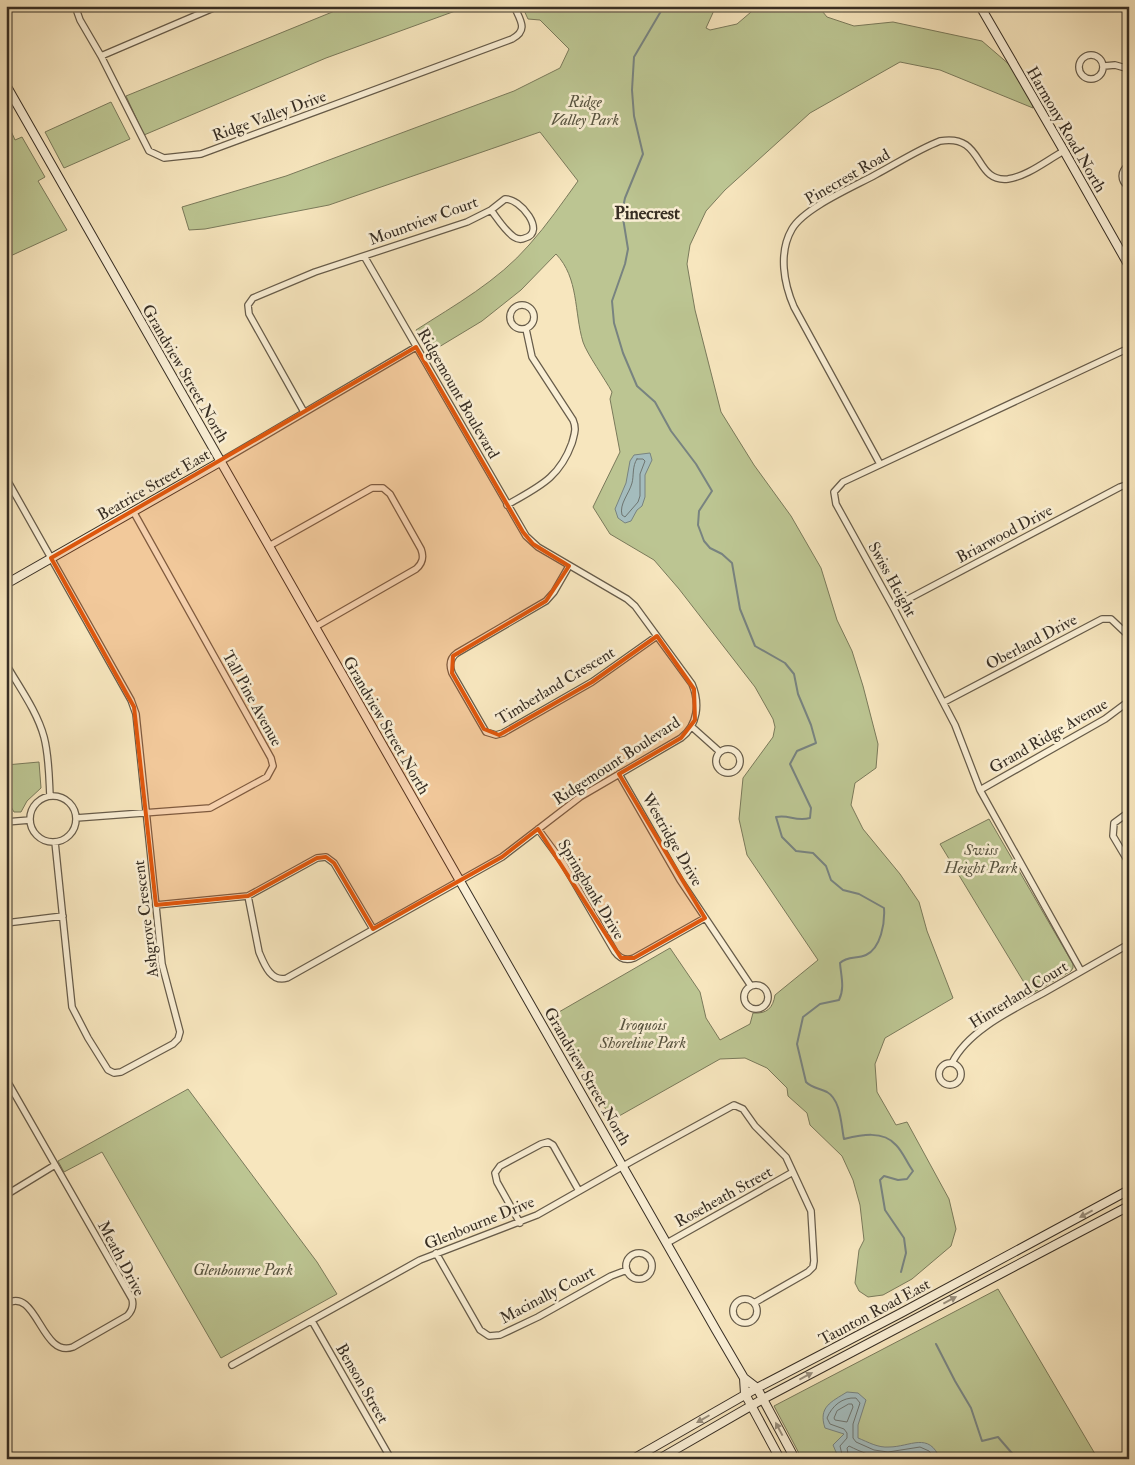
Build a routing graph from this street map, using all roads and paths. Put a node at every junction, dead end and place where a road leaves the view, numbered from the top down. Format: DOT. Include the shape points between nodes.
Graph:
graph roads {
  1 [pos="75,6"];
  2 [pos="218,6"];
  3 [pos="514,6"];
  4 [pos="980,6"];
  5 [pos="101,56"];
  6 [pos="1104,66"];
  7 [pos="1129,68"];
  8 [pos="6,85"];
  9 [pos="1064,151"];
  10 [pos="1129,165"];
  11 [pos="1129,187"];
  12 [pos="491,210"];
  13 [pos="364,256"];
  14 [pos="1129,266"];
  15 [pos="526,329"];
  16 [pos="416,348"];
  17 [pos="1129,348"];
  18 [pos="304,412"];
  19 [pos="220,462"];
  20 [pos="880,464"];
  21 [pos="6,478"];
  22 [pos="1129,484"];
  23 [pos="507,505"];
  24 [pos="133,511"];
  25 [pos="269,546"];
  26 [pos="51,558"];
  27 [pos="569,566"];
  28 [pos="6,584"];
  29 [pos="893,607"];
  30 [pos="315,627"];
  31 [pos="657,636"];
  32 [pos="1129,636"];
  33 [pos="6,664"];
  34 [pos="1129,701"];
  35 [pos="944,702"];
  36 [pos="692,727"];
  37 [pos="720,752"];
  38 [pos="619,774"];
  39 [pos="980,790"];
  40 [pos="50,796"];
  41 [pos="1129,812"];
  42 [pos="146,813"];
  43 [pos="76,818"];
  44 [pos="30,820"];
  45 [pos="6,822"];
  46 [pos="538,829"];
  47 [pos="55,842"];
  48 [pos="1129,863"];
  49 [pos="460,880"];
  50 [pos="248,896"];
  51 [pos="156,905"];
  52 [pos="63,916"];
  53 [pos="705,918"];
  54 [pos="6,923"];
  55 [pos="373,930"];
  56 [pos="1129,944"];
  57 [pos="1081,971"];
  58 [pos="751,986"];
  59 [pos="952,1063"];
  60 [pos="6,1079"];
  61 [pos="55,1165"];
  62 [pos="623,1166"];
  63 [pos="793,1172"];
  64 [pos="1129,1190"];
  65 [pos="579,1191"];
  66 [pos="6,1195"];
  67 [pos="1129,1206"];
  68 [pos="520,1223"];
  69 [pos="667,1243"];
  70 [pos="436,1253"];
  71 [pos="627,1270"];
  72 [pos="754,1303"];
  73 [pos="6,1304"];
  74 [pos="312,1321"];
  75 [pos="232,1365"];
  76 [pos="744,1378"];
  77 [pos="757,1388"];
  78 [pos="745,1394"];
  79 [pos="763,1399"];
  80 [pos="752,1406"];
  81 [pos="391,1459"];
  82 [pos="633,1459"];
  83 [pos="659,1459"];
  84 [pos="780,1459"];
  85 [pos="795,1459"];
  1 -- 5 [label="street, Ridge Valley Drive"];
  2 -- 5 [label="street"];
  3 -- 5 [label="street, Ridge Valley Drive" via="522,30 512,39 201,154 164,158 149,151"];
  4 -- 9 [label="street, Harmony Road North"];
  6 -- 6 [label="street" via="1098,57 1088,55 1082,59 1079,68 1084,78 1091,80 1101,76"];
  6 -- 7 [label="street"];
  8 -- 19 [label="street, Grandview Street North"];
  9 -- 14 [label="street, Harmony Road North"];
  9 -- 20 [label="street, Pinecrest Road" via="1008,179 990,176 974,153 959,141 940,141 822,204 800,219 792,230 784,256 788,292"];
  10 -- 11 [label="street" via="1124,168 1122,176"];
  12 -- 12 [label="street, Mountview Court" via="512,236 525,238 532,233 532,220 516,201 505,199"];
  12 -- 13 [label="street, Mountview Court" via="466,222"];
  13 -- 16 [label="street, Ridgemount Boulevard"];
  13 -- 18 [label="street, Mountview Court" via="255,297 248,305 250,317"];
  15 -- 15 [label="street" via="535,316 532,309 521,305 512,311 510,319 514,326"];
  15 -- 23 [label="street" via="532,357 573,420 575,431 568,453 555,474"];
  16 -- 18 [label="street, Beatrice Street East"];
  16 -- 23 [label="street, Ridgemount Boulevard"];
  17 -- 20 [label="street, Swiss Height"];
  18 -- 19 [label="street, Beatrice Street East"];
  19 -- 24 [label="street, Beatrice Street East"];
  19 -- 25 [label="street, Grandview Street North"];
  20 -- 29 [label="street, Swiss Height" via="843,482 834,492 836,504"];
  21 -- 26 [label="street, Ashgrove Crescent"];
  22 -- 29 [label="street, Briarwood Drive"];
  23 -- 27 [label="street, Ridgemount Boulevard" via="531,542"];
  24 -- 26 [label="street, Beatrice Street East"];
  24 -- 42 [label="street, Tall Pine Avenue" via="273,764 267,777 215,807"];
  25 -- 30 [label="street, Grandview Street North"];
  25 -- 30 [label="street" via="372,488 383,488 390,494 421,549 422,563"];
  26 -- 28 [label="street, Beatrice Street East"];
  26 -- 42 [label="street, Ashgrove Crescent" via="134,707"];
  27 -- 31 [label="street, Ridgemount Boulevard" via="630,601"];
  27 -- 31 [label="street, Timberland Crescent" via="546,600 451,659 452,673 486,732 503,733 592,682"];
  29 -- 35 [label="street, Swiss Height"];
  30 -- 49 [label="street, Grandview Street North"];
  31 -- 36 [label="street, Ridgemount Boulevard" via="694,689 697,707"];
  32 -- 35 [label="street, Oberland Drive" via="1110,618 1102,619"];
  33 -- 40 [label="street" via="44,735"];
  34 -- 39 [label="street, Grand Ridge Avenue" via="1105,719"];
  35 -- 39 [label="street, Swiss Height"];
  36 -- 37 [label="street"];
  36 -- 38 [label="street, Ridgemount Boulevard" via="678,740"];
  37 -- 37 [label="street" via="726,748 737,752 741,762 737,770 730,773 721,771 716,764"];
  38 -- 46 [label="street, Ridgemount Boulevard" via="580,797"];
  38 -- 53 [label="street, Westridge Drive" via="677,876"];
  39 -- 57 [label="street, Swiss Height"];
  40 -- 43 [label="street" via="68,801"];
  40 -- 44 [label="street" via="33,807"];
  41 -- 48 [label="street" via="1114,823 1114,836"];
  42 -- 43 [label="street, Tall Pine Avenue"];
  42 -- 51 [label="street, Ashgrove Crescent"];
  43 -- 47 [label="street" via="73,831"];
  44 -- 45 [label="street"];
  44 -- 47 [label="street" via="35,834"];
  46 -- 49 [label="street, Ridgemount Boulevard" via="502,857"];
  46 -- 53 [label="street, Springbank Drive" via="563,863 621,958 629,960 639,956"];
  47 -- 52 [label="street, Ashgrove Crescent"];
  49 -- 55 [label="street, Ridgemount Boulevard"];
  49 -- 62 [label="street, Grandview Street North"];
  50 -- 51 [label="street"];
  50 -- 55 [label="street" via="316,858 326,857 334,862"];
  50 -- 55 [label="street, Ridgemount Boulevard" via="259,952 270,972 278,979 290,976"];
  51 -- 52 [label="street, Ashgrove Crescent" via="163,970 180,1036 173,1044 118,1073 106,1067 72,1007"];
  52 -- 54 [label="street"];
  53 -- 58 [label="street, Westridge Drive"];
  56 -- 57 [label="street, Hinterland Court"];
  57 -- 59 [label="street, Hinterland Court" via="981,1030"];
  58 -- 58 [label="street" via="762,986 768,992 769,999 762,1008 747,1006 745,991"];
  60 -- 61 [label="street, Meath Drive"];
  61 -- 66 [label="street"];
  61 -- 73 [label="street, Meath Drive" via="132,1299 132,1310 128,1316 65,1348 50,1337 25,1303 16,1300"];
  62 -- 63 [label="street, Glenbourne Drive" via="737,1106 784,1154"];
  62 -- 65 [label="street, Glenbourne Drive"];
  62 -- 69 [label="street, Grandview Street North"];
  63 -- 69 [label="street, Roseheath Street"];
  63 -- 72 [label="street" via="811,1211 814,1265 808,1272"];
  64 -- 77 [label="street, Taunton Road East, one-way"];
  65 -- 68 [label="street, Glenbourne Drive"];
  65 -- 68 [label="street" via="553,1145 548,1142 500,1166 495,1173 497,1182"];
  79 -- 67 [label="street, Taunton Road East, one-way"];
  68 -- 70 [label="street, Glenbourne Drive"];
  69 -- 76 [label="street, Grandview Street North"];
  70 -- 71 [label="street, Macinally Court" via="480,1330 492,1337 528,1322"];
  70 -- 74 [label="street, Glenbourne Drive"];
  71 -- 71 [label="street, Macinally Court" via="629,1258 636,1254 644,1254 652,1263 651,1271 642,1278 635,1278"];
  72 -- 72 [label="street" via="757,1314 752,1321 744,1324 737,1321 732,1314 735,1303 742,1299"];
  74 -- 75 [label="street, Glenbourne Drive"];
  74 -- 81 [label="street, Benson Street"];
  76 -- 77 [label="street, Grandview Street North"];
  76 -- 78 [label="street, Grandview Street North"];
  77 -- 78 [label="street, Taunton Road East"];
  77 -- 79 [label="street, Grandview Street North"];
  78 -- 80 [label="street, Grandview Street North"];
  78 -- 82 [label="street, Taunton Road East, one-way"];
  79 -- 80 [label="street, Taunton Road East"];
  85 -- 79 [label="street, Grandview Street North, one-way"];
  80 -- 83 [label="street, Taunton Road East"];
  80 -- 84 [label="street, Grandview Street North"];
}
